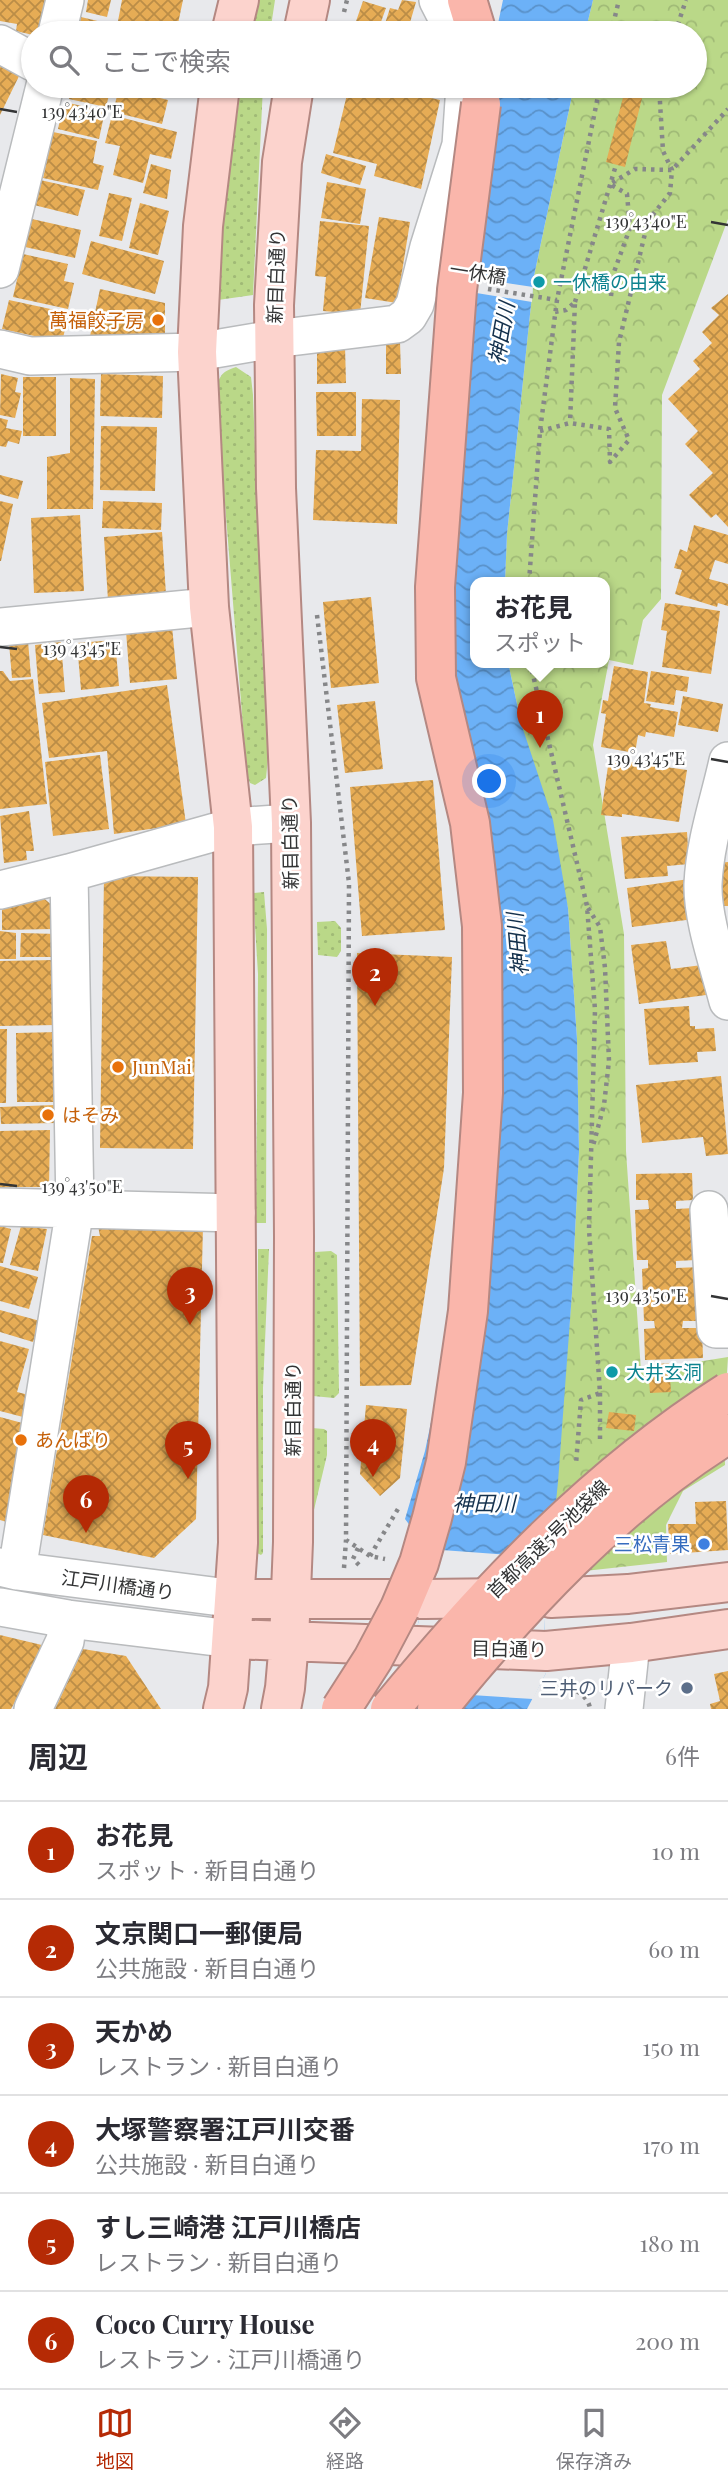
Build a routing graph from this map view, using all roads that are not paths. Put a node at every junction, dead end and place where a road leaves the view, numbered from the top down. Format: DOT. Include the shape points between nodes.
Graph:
graph roads {
  1 [pos="65,0"];
  2 [pos="239,0"];
  3 [pos="310,0"];
  4 [pos="438,0"];
  5 [pos="467,0"];
  6 [pos="60,21"];
  7 [pos="234,21"];
  8 [pos="306,21"];
  9 [pos="449,21"];
  10 [pos="473,21"];
  11 [pos="0,44"];
  12 [pos="21,55"];
  13 [pos="41,98"];
  14 [pos="219,98"];
  15 [pos="292,98"];
  16 [pos="464,98"];
  17 [pos="480,98"];
  18 [pos="5,223"];
  19 [pos="0,269"];
  20 [pos="274,339"];
  21 [pos="0,349"];
  22 [pos="197,352"];
  23 [pos="209,607"];
  24 [pos="0,627"];
  25 [pos="728,761"];
  26 [pos="291,823"];
  27 [pos="233,827"];
  28 [pos="69,873"];
  29 [pos="0,890"];
  30 [pos="728,1000"];
  31 [pos="0,1207"];
  32 [pos="75,1208"];
  33 [pos="709,1210"];
  34 [pos="236,1213"];
  35 [pos="728,1329"];
  36 [pos="728,1392"];
  37 [pos="728,1434"];
  38 [pos="8,1569"];
  39 [pos="728,1582"];
  40 [pos="236,1599"];
  41 [pos="291,1600"];
  42 [pos="0,1607"];
  43 [pos="68,1619"];
  44 [pos="728,1629"];
  45 [pos="232,1639"];
  46 [pos="289,1641"];
  47 [pos="631,1643"];
  48 [pos="33,1709"];
  49 [pos="223,1709"];
  50 [pos="281,1709"];
  51 [pos="341,1709"];
  52 [pos="390,1709"];
  53 [pos="437,1709"];
  54 [pos="625,1709"];
  1 -- 6 [label="street"];
  2 -- 7 [label="main road"];
  3 -- 8 [label="main road"];
  4 -- 9 [label="street"];
  5 -- 10 [label="highway"];
  11 -- 12 [label="street"];
  13 -- 18 [label="street"];
  14 -- 22 [label="main road" via="203,226"];
  15 -- 20 [label="main road, 新目白通り" via="282,162"];
  16 -- 20 [label="street" via="461,145 408,316 397,324"];
  17 -- 51 [label="highway, bridge" via="457,290 435,587 436,678 470,823 482,926 483,1093 468,1311 446,1462 419,1563 373,1659"];
  18 -- 19 [label="street"];
  20 -- 22 [label="street"];
  20 -- 26 [label="main road, 新目白通り"];
  21 -- 22 [label="street" via="30,356"];
  22 -- 23 [label="main road"];
  23 -- 24 [label="street"];
  23 -- 27 [label="main road"];
  25 -- 30 [label="street" via="708,837 703,886"];
  26 -- 27 [label="street"];
  26 -- 41 [label="main road, 新目白通り"];
  27 -- 28 [label="street"];
  27 -- 34 [label="main road"];
  28 -- 29 [label="street"];
  28 -- 32 [label="street"];
  31 -- 32 [label="street"];
  32 -- 34 [label="street"];
  32 -- 38 [label="street"];
  33 -- 35 [label="street" via="716,1329"];
  34 -- 40 [label="main road"];
  36 -- 52 [label="highway, 首都高速5号池袋線, bridge" via="578,1507 452,1633"];
  37 -- 53 [label="highway, 首都高速5号池袋線, bridge" via="599,1533 476,1660"];
  38 -- 40 [label="street, 江戸川橋通り"];
  39 -- 41 [label="main road, bridge" via="551,1598"];
  40 -- 41 [label="main road"];
  40 -- 45 [label="main road"];
  41 -- 46 [label="main road"];
  42 -- 43 [label="street, 江戸川橋通り"];
  43 -- 45 [label="street, 江戸川橋通り"];
  43 -- 48 [label="street" via="65,1641"];
  44 -- 47 [label="main road, 目白通り"];
  45 -- 46 [label="main road, 目白通り"];
  45 -- 49 [label="main road"];
  46 -- 47 [label="main road, 目白通り, bridge" via="410,1646 549,1667"];
  46 -- 50 [label="main road"];
  47 -- 54 [label="street"];
}
